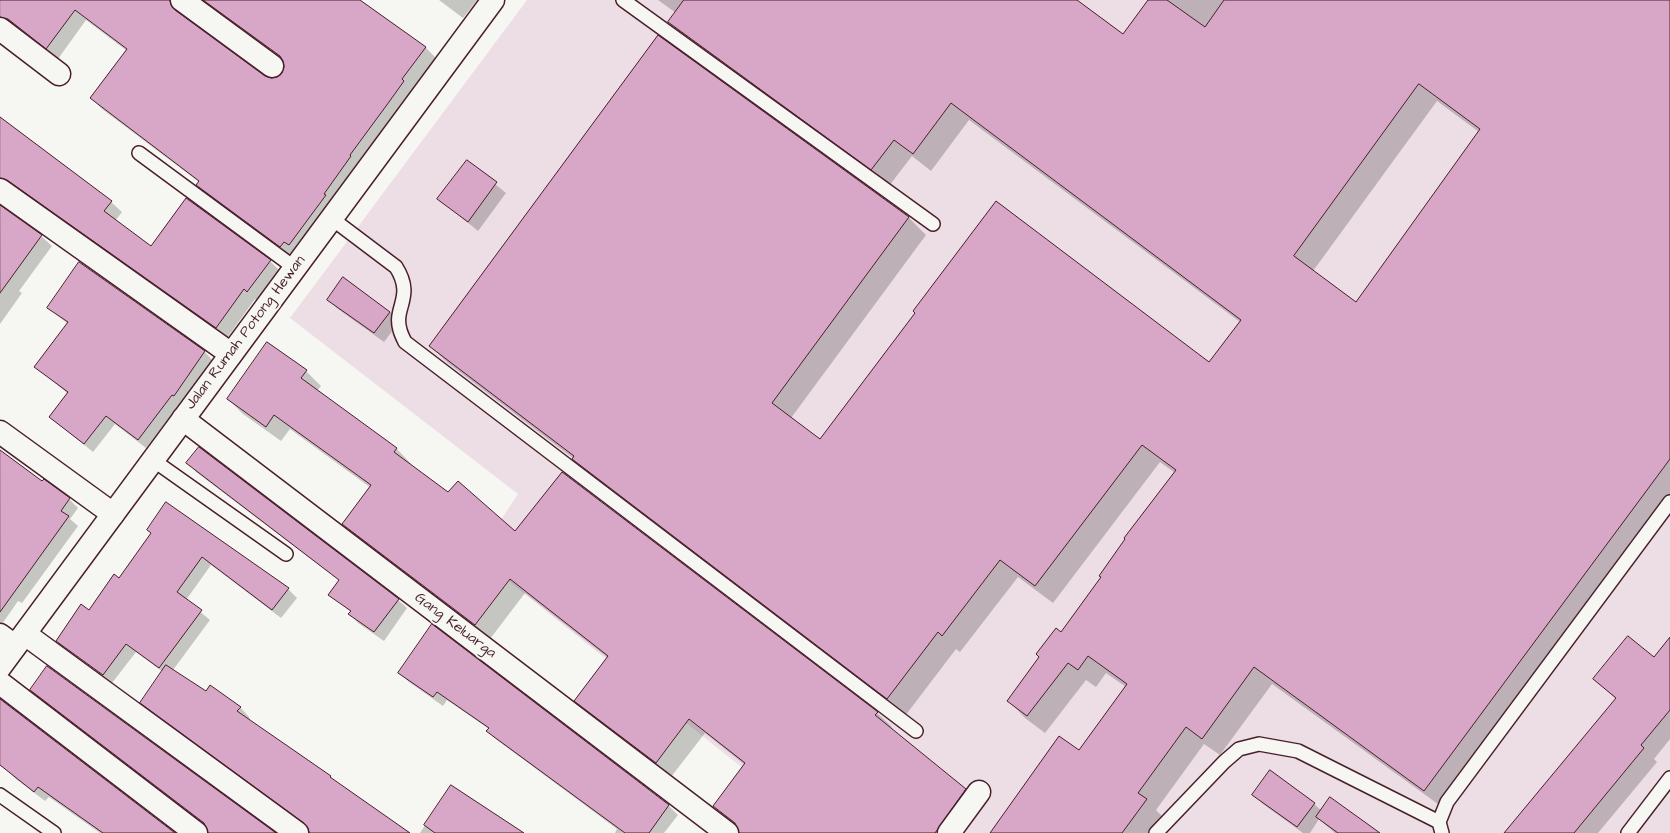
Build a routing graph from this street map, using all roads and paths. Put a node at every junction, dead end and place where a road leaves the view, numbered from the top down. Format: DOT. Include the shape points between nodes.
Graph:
graph roads {
  1 [pos="182,0"];
  2 [pos="493,0"];
  3 [pos="623,0"];
  4 [pos="0,29"];
  5 [pos="272,66"];
  6 [pos="59,74"];
  7 [pos="139,153"];
  8 [pos="0,190"];
  9 [pos="331,218"];
  10 [pos="933,224"];
  11 [pos="295,268"];
  12 [pos="231,354"];
  13 [pos="183,419"];
  14 [pos="0,432"];
  15 [pos="153,460"];
  16 [pos="1670,502"];
  17 [pos="113,514"];
  18 [pos="286,554"];
  19 [pos="13,638"];
  20 [pos="0,667"];
  21 [pos="0,683"];
  22 [pos="916,731"];
  23 [pos="1670,778"];
  24 [pos="979,792"];
  25 [pos="0,795"];
  26 [pos="1440,827"];
  27 [pos="54,833"];
  28 [pos="196,833"];
  29 [pos="297,833"];
  30 [pos="727,833"];
  31 [pos="949,833"];
  32 [pos="1156,833"];
  33 [pos="1628,833"];
  1 -- 5 [label="street"];
  2 -- 9 [label="street, Jalan Rumah Potong Hewan"];
  3 -- 10 [label="lane"];
  4 -- 6 [label="street"];
  7 -- 11 [label="lane"];
  8 -- 12 [label="street"];
  9 -- 11 [label="street, Jalan Rumah Potong Hewan"];
  9 -- 22 [label="lane" via="396,267 402,277 405,291 399,329 405,342"];
  11 -- 12 [label="street, Jalan Rumah Potong Hewan"];
  12 -- 13 [label="street, Jalan Rumah Potong Hewan"];
  13 -- 15 [label="street, Jalan Rumah Potong Hewan"];
  13 -- 30 [label="street, Gang Keluarga"];
  14 -- 17 [label="street"];
  15 -- 17 [label="street, Jalan Rumah Potong Hewan"];
  15 -- 18 [label="lane"];
  16 -- 26 [label="lane" via="1447,802"];
  17 -- 19 [label="street, Jalan Rumah Potong Hewan"];
  19 -- 20 [label="street, Jalan Rumah Potong Hewan"];
  19 -- 29 [label="street"];
  21 -- 28 [label="street"];
  23 -- 33 [label="lane"];
  24 -- 31 [label="street"];
  25 -- 27 [label="lane"];
  26 -- 32 [label="lane" via="1298,751 1259,744 1239,749"];
}
